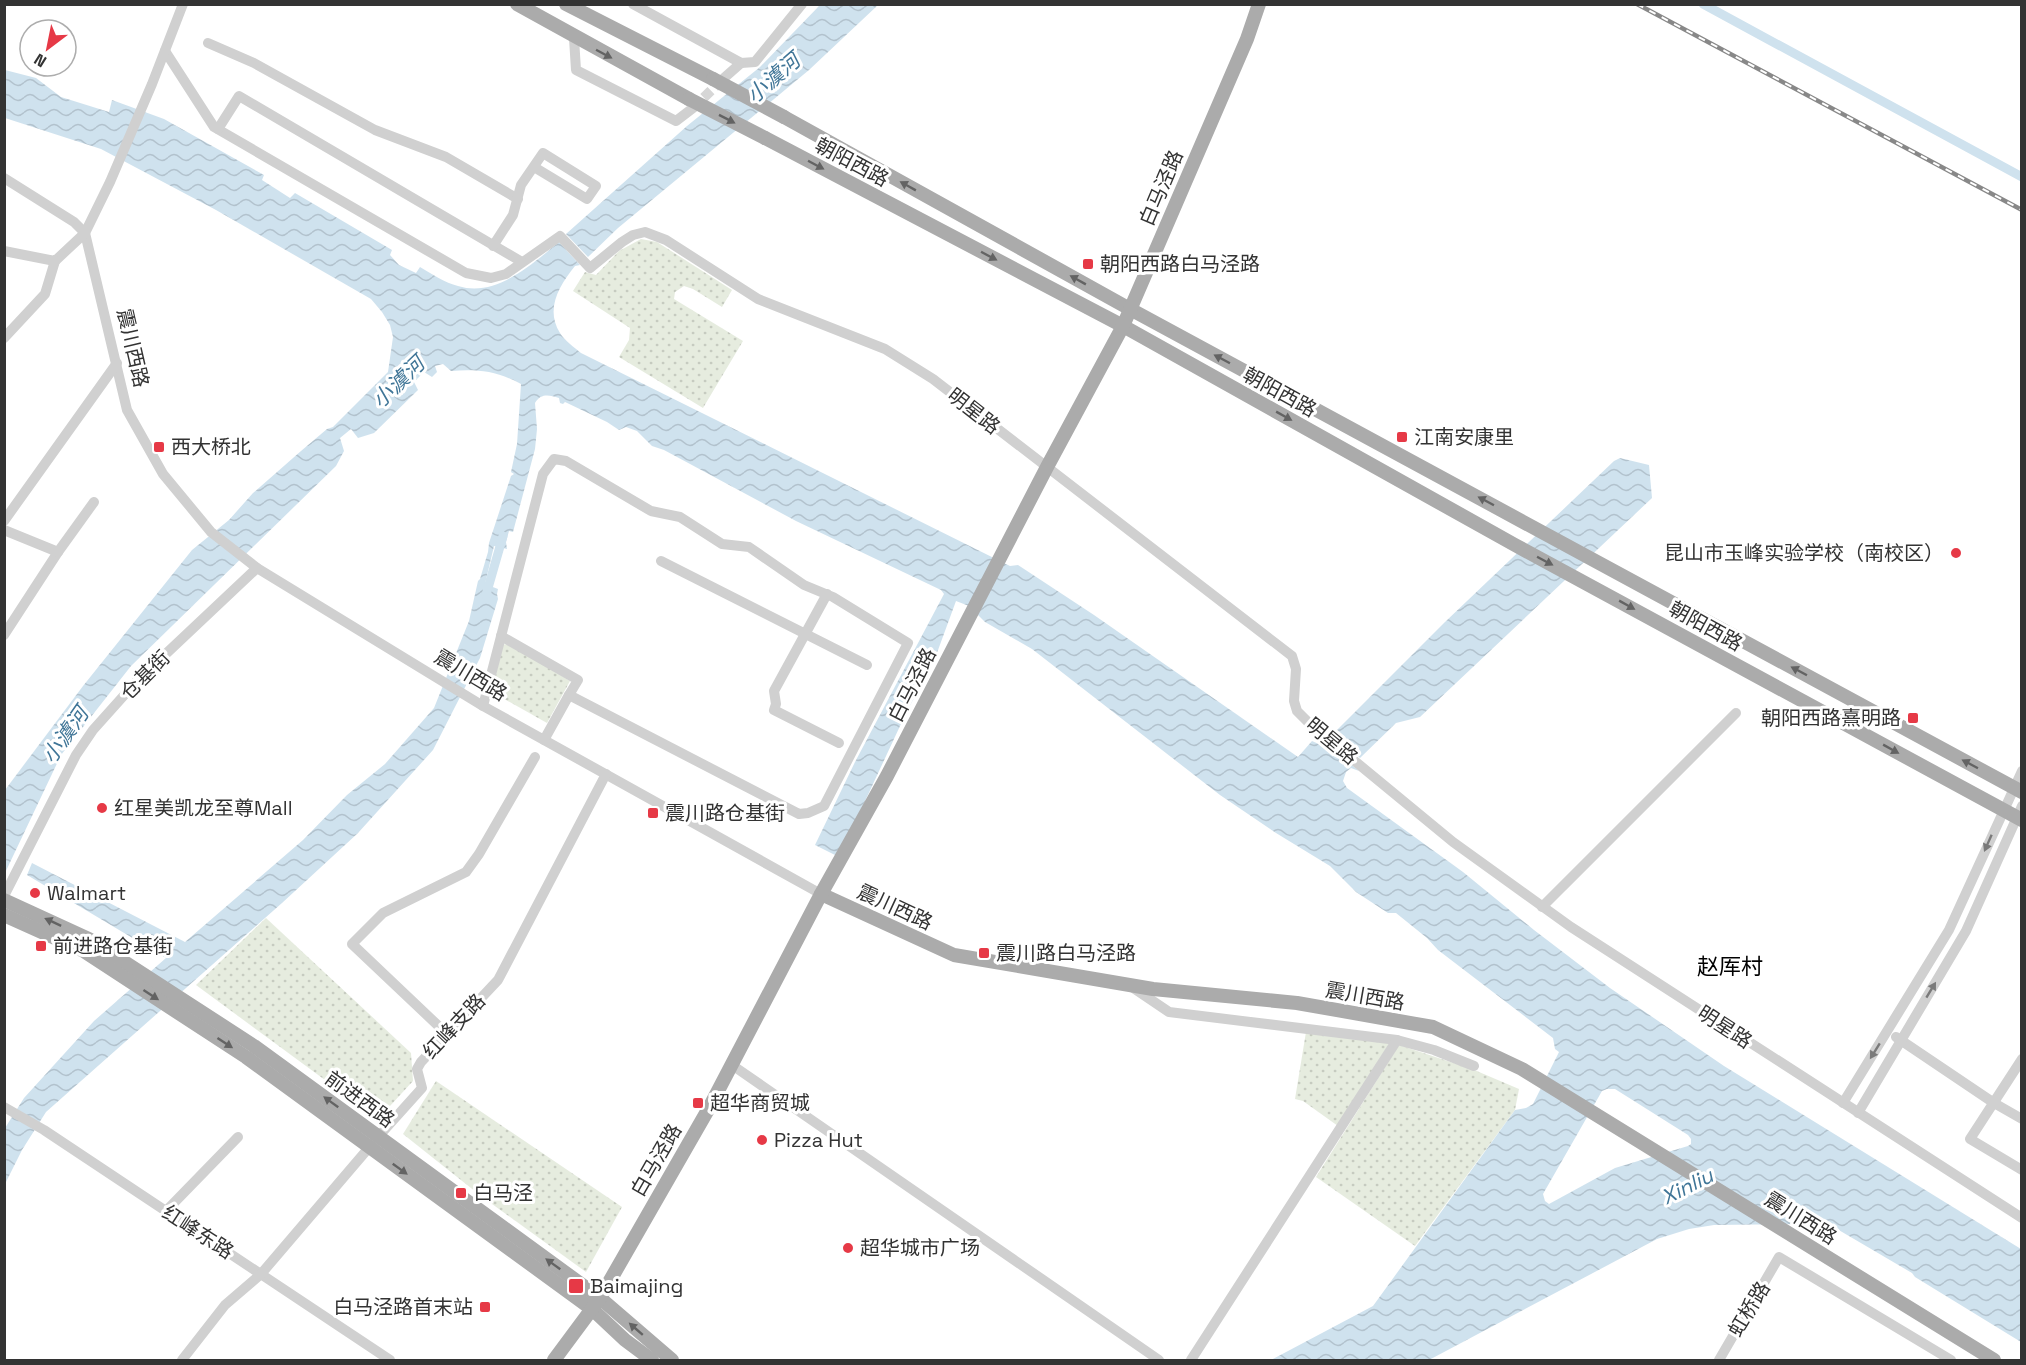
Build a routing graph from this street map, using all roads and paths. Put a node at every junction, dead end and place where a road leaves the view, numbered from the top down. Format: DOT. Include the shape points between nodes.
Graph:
graph roads {
  1 [pos="183,4"];
  2 [pos="517,4"];
  3 [pos="566,4"];
  4 [pos="633,4"];
  5 [pos="802,4"];
  6 [pos="1259,4"];
  7 [pos="574,38"];
  8 [pos="208,43"];
  9 [pos="165,51"];
  10 [pos="741,63"];
  11 [pos="718,79"];
  12 [pos="691,104"];
  13 [pos="218,129"];
  14 [pos="534,167"];
  15 [pos="4,178"];
  16 [pos="518,199"];
  17 [pos="85,233"];
  18 [pos="494,246"];
  19 [pos="4,251"];
  20 [pos="55,261"];
  21 [pos="522,262"];
  22 [pos="1130,309"];
  23 [pos="1123,326"];
  24 [pos="4,338"];
  25 [pos="117,363"];
  26 [pos="1047,467"];
  27 [pos="94,502"];
  28 [pos="4,521"];
  29 [pos="4,530"];
  30 [pos="58,552"];
  31 [pos="661,561"];
  32 [pos="257,568"];
  33 [pos="827,594"];
  34 [pos="6,629"];
  35 [pos="806,634"];
  36 [pos="501,636"];
  37 [pos="867,665"];
  38 [pos="569,695"];
  39 [pos="483,706"];
  40 [pos="1736,713"];
  41 [pos="544,740"];
  42 [pos="839,742"];
  43 [pos="535,757"];
  44 [pos="2022,771"];
  45 [pos="606,774"];
  46 [pos="2017,790"];
  47 [pos="2002,810"];
  48 [pos="2020,814"];
  49 [pos="821,894"];
  50 [pos="4,898"];
  51 [pos="1542,907"];
  52 [pos="4,915"];
  53 [pos="1129,985"];
  54 [pos="180,1006"];
  55 [pos="1888,1031"];
  56 [pos="448,1035"];
  57 [pos="1396,1040"];
  58 [pos="1901,1040"];
  59 [pos="2022,1059"];
  60 [pos="732,1065"];
  61 [pos="1474,1066"];
  62 [pos="1994,1102"];
  63 [pos="1843,1103"];
  64 [pos="7,1108"];
  65 [pos="1858,1113"];
  66 [pos="2022,1119"];
  67 [pos="238,1137"];
  68 [pos="374,1142"];
  69 [pos="2022,1170"];
  70 [pos="166,1210"];
  71 [pos="2022,1218"];
  72 [pos="261,1274"];
  73 [pos="596,1303"];
  74 [pos="182,1360"];
  75 [pos="390,1360"];
  76 [pos="554,1360"];
  77 [pos="652,1360"];
  78 [pos="672,1360"];
  79 [pos="1159,1360"];
  80 [pos="1191,1360"];
  81 [pos="1719,1360"];
  82 [pos="1951,1360"];
  83 [pos="1994,1360"];
  1 -- 9 [label="street"];
  2 -- 7 [label="main road, 朝阳西路"];
  3 -- 11 [label="main road, 朝阳西路"];
  4 -- 10 [label="street"];
  5 -- 10 [label="street" via="755,62"];
  6 -- 22 [label="main road, 白马泾路"];
  7 -- 12 [label="main road, 朝阳西路, one-way"];
  7 -- 12 [label="street" via="576,70 676,121"];
  8 -- 16 [label="street" via="254,63 375,130 446,157"];
  9 -- 13 [label="street"];
  9 -- 17 [label="street"];
  10 -- 11 [label="street"];
  22 -- 11 [label="main road, 朝阳西路, one-way, bridge"];
  12 -- 23 [label="main road, 朝阳西路, one-way, bridge" via="765,138"];
  13 -- 18 [label="street" via="240,96"];
  13 -- 21 [label="street" via="466,273 491,278 506,274"];
  14 -- 14 [label="street" via="543,153 596,186 587,199"];
  14 -- 16 [label="street" via="521,185"];
  15 -- 17 [label="street"];
  16 -- 18 [label="street"];
  17 -- 20 [label="street"];
  17 -- 25 [label="street, 震川西路"];
  18 -- 21 [label="street"];
  19 -- 20 [label="street"];
  20 -- 24 [label="street" via="45,294"];
  21 -- 26 [label="street, 明星路" via="560,236 590,268 633,235 645,232 666,240 758,299 885,349 933,379"];
  22 -- 23 [label="main road, 白马泾路"];
  46 -- 22 [label="main road, 朝阳西路, one-way"];
  23 -- 26 [label="main road, 白马泾路"];
  23 -- 47 [label="main road, 朝阳西路, one-way"];
  25 -- 28 [label="street"];
  25 -- 32 [label="street, 震川西路" via="128,410 163,474 211,532"];
  26 -- 49 [label="main road, 白马泾路" via="887,776"];
  26 -- 51 [label="street, 明星路" via="1292,656 1297,711 1453,842"];
  27 -- 30 [label="street"];
  29 -- 30 [label="street"];
  30 -- 34 [label="street"];
  31 -- 35 [label="street"];
  32 -- 39 [label="street, 震川西路"];
  32 -- 50 [label="street, 仓基街" via="136,681 93,730 76,755"];
  33 -- 35 [label="street"];
  33 -- 36 [label="street" via="804,585 749,547 722,544 680,517 651,511 566,461 554,459 543,474"];
  33 -- 38 [label="street" via="908,643 824,807 799,814"];
  35 -- 37 [label="street"];
  35 -- 42 [label="street" via="774,691 774,710"];
  36 -- 38 [label="street" via="578,680"];
  36 -- 39 [label="street"];
  38 -- 41 [label="street"];
  39 -- 41 [label="street, 震川西路"];
  40 -- 51 [label="street"];
  41 -- 45 [label="street, 震川西路"];
  43 -- 56 [label="street" via="466,872 383,914 352,944"];
  44 -- 46 [label="street"];
  45 -- 49 [label="street, 震川西路"];
  45 -- 56 [label="street, 红峰支路" via="498,980"];
  46 -- 47 [label="street"];
  47 -- 48 [label="main road, 朝阳西路"];
  47 -- 55 [label="street, one-way" via="1948,930"];
  58 -- 48 [label="street, one-way" via="1966,931"];
  49 -- 53 [label="main road, 震川西路" via="954,955"];
  49 -- 60 [label="main road, 白马泾路"];
  54 -- 50 [label="main road, 前进西路, one-way" via="140,972 89,939"];
  51 -- 63 [label="street, 明星路"];
  52 -- 54 [label="main road, 前进西路, one-way" via="82,950 126,979"];
  53 -- 57 [label="street" via="1169,1012"];
  53 -- 83 [label="main road, 震川西路" via="1297,1003 1433,1028 1522,1069"];
  54 -- 68 [label="main road, 前进西路" via="246,1057"];
  55 -- 58 [label="street"];
  55 -- 63 [label="street, one-way"];
  56 -- 68 [label="street, 红峰支路" via="417,1069 422,1088"];
  57 -- 61 [label="street"];
  57 -- 80 [label="street"];
  58 -- 62 [label="street"];
  58 -- 65 [label="street"];
  59 -- 62 [label="street"];
  60 -- 73 [label="main road, 白马泾路"];
  60 -- 79 [label="street"];
  62 -- 66 [label="street"];
  62 -- 69 [label="street" via="1970,1139"];
  63 -- 65 [label="street, 明星路"];
  64 -- 70 [label="street, 红峰东路"];
  65 -- 71 [label="street, 明星路"];
  67 -- 70 [label="street"];
  68 -- 72 [label="street, 红峰支路"];
  68 -- 73 [label="main road, 前进西路"];
  70 -- 72 [label="street, 红峰东路"];
  72 -- 74 [label="street, 红峰支路" via="225,1305"];
  72 -- 75 [label="street, 红峰东路"];
  73 -- 76 [label="main road, 白马泾路"];
  73 -- 77 [label="main road, 前进西路" via="625,1341"];
  78 -- 73 [label="main road, 前进西路, one-way"];
  81 -- 82 [label="street, 虹桥路" via="1779,1257"];
}
